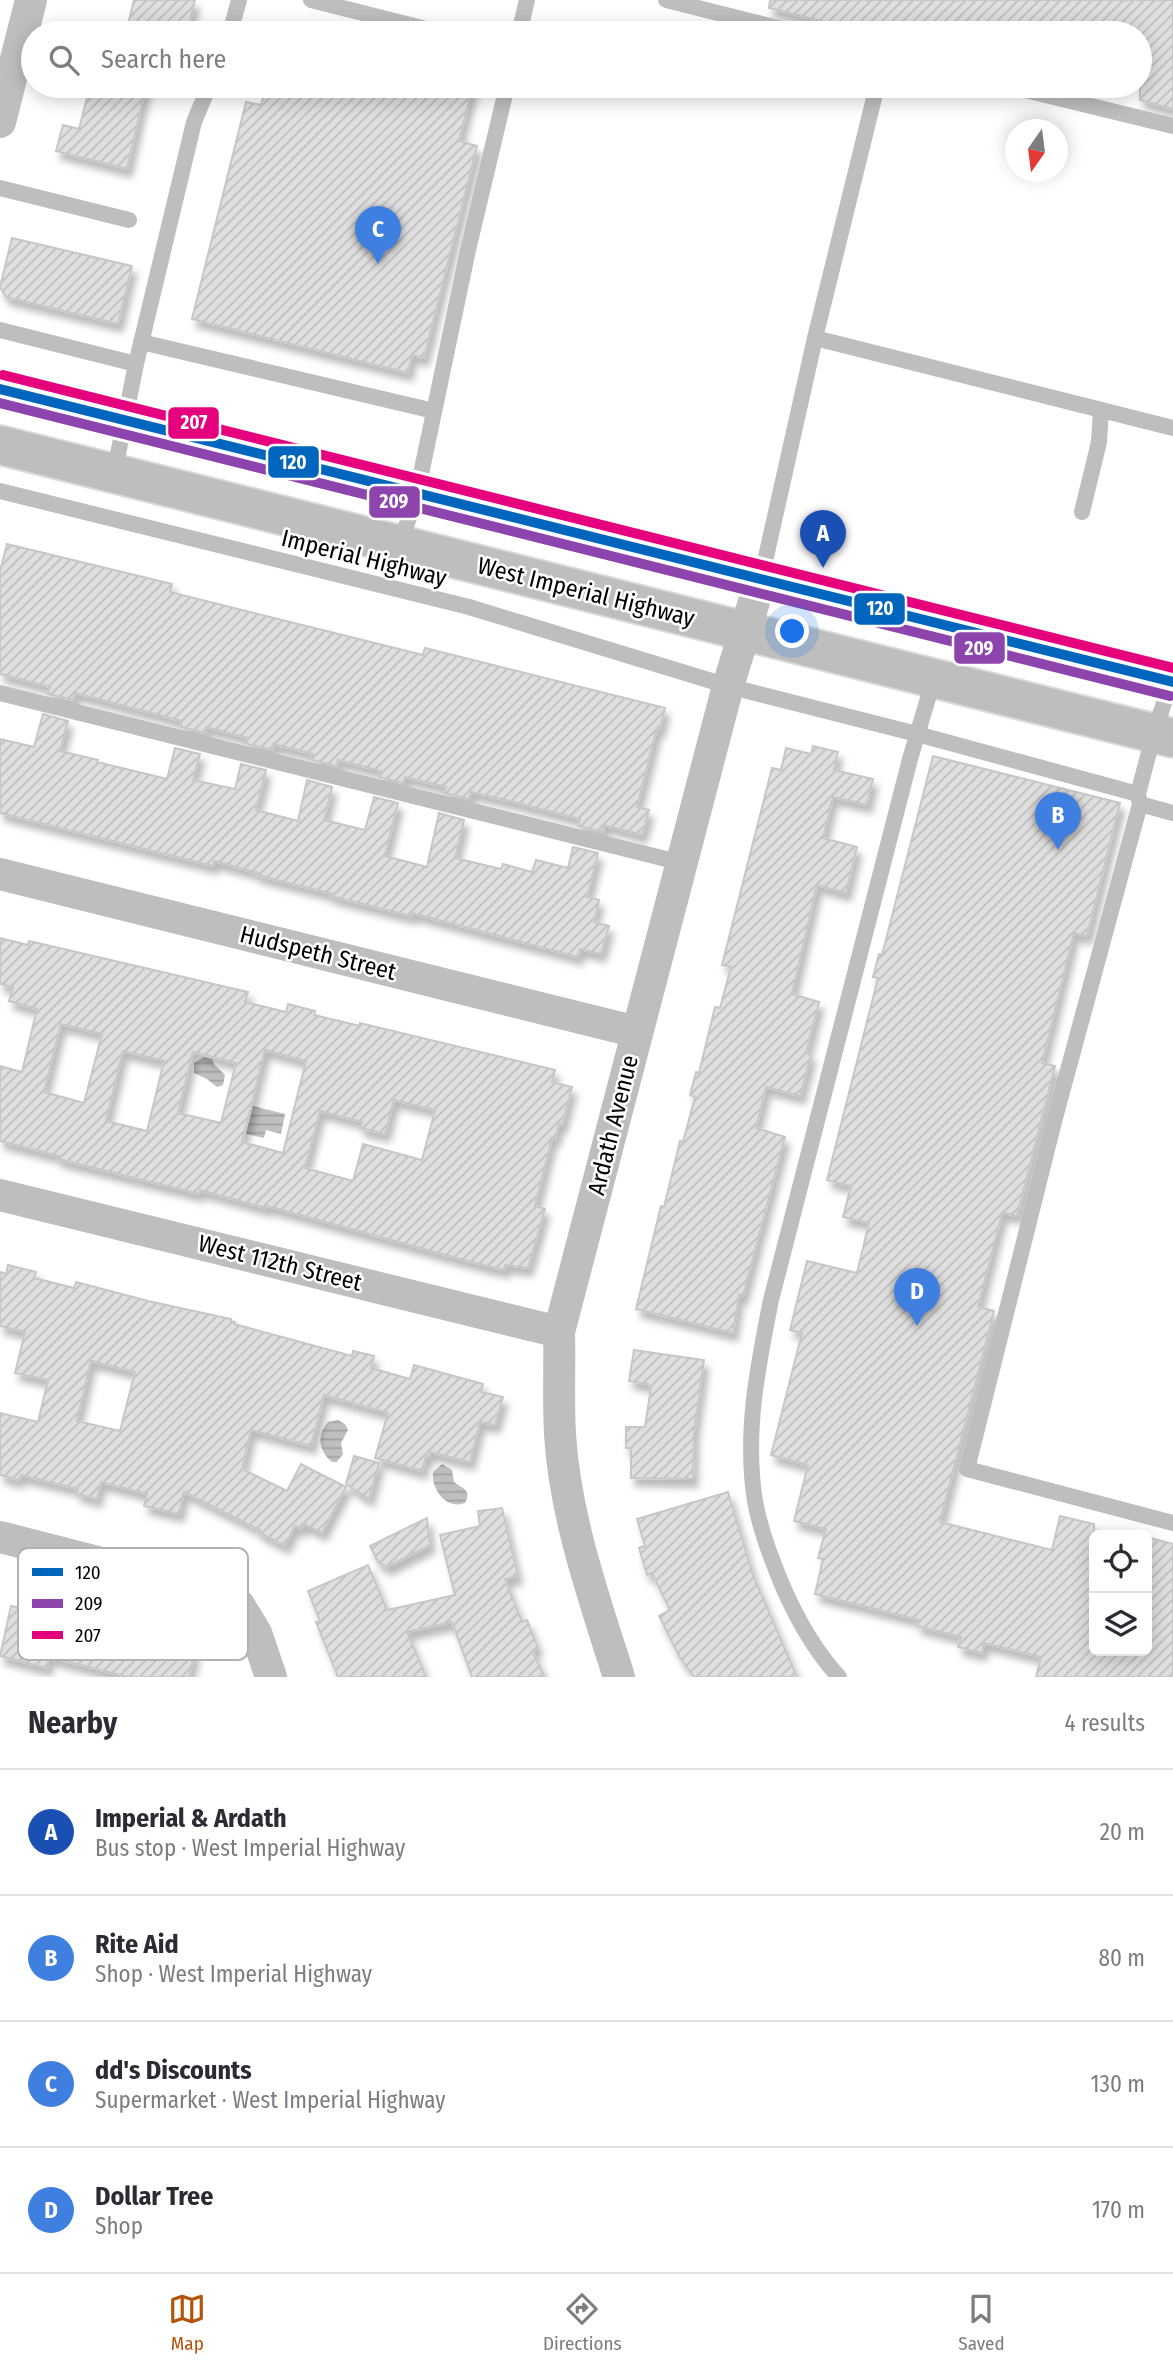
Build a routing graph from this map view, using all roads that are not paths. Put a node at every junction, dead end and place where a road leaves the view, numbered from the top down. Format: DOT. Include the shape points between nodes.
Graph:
graph roads {
  1 [pos="31,0"];
  2 [pos="239,0"];
  3 [pos="311,0"];
  4 [pos="527,0"];
  5 [pos="666,0"];
  6 [pos="26,21"];
  7 [pos="233,21"];
  8 [pos="395,21"];
  9 [pos="522,21"];
  10 [pos="750,21"];
  11 [pos="21,39"];
  12 [pos="204,98"];
  13 [pos="503,98"];
  14 [pos="874,98"];
  15 [pos="1058,98"];
  16 [pos="0,122"];
  17 [pos="1173,126"];
  18 [pos="0,188"];
  19 [pos="129,220"];
  20 [pos="0,330"];
  21 [pos="815,338"];
  22 [pos="141,342"];
  23 [pos="136,364"];
  24 [pos="0,389"];
  25 [pos="1101,410"];
  26 [pos="434,411"];
  27 [pos="124,420"];
  28 [pos="1173,428"];
  29 [pos="0,445"];
  30 [pos="114,474"];
  31 [pos="0,491"];
  32 [pos="417,493"];
  33 [pos="1082,512"];
  34 [pos="400,545"];
  35 [pos="761,579"];
  36 [pos="744,631"];
  37 [pos="934,678"];
  38 [pos="1172,679"];
  39 [pos="729,686"];
  40 [pos="0,694"];
  41 [pos="917,734"];
  42 [pos="1163,735"];
  43 [pos="1139,799"];
  44 [pos="1173,813"];
  45 [pos="682,863"];
  46 [pos="0,874"];
  47 [pos="637,1032"];
  48 [pos="0,1195"];
  49 [pos="559,1332"];
  50 [pos="1173,1522"];
  51 [pos="0,1537"];
  52 [pos="43,1548"];
  53 [pos="248,1620"];
  54 [pos="271,1677"];
  55 [pos="619,1677"];
  56 [pos="839,1677"];
  1 -- 6 [label="street"];
  2 -- 7 [label="lane"];
  3 -- 8 [label="lane"];
  4 -- 9 [label="lane"];
  5 -- 10 [label="lane"];
  11 -- 16 [label="street"];
  12 -- 22 [label="lane" via="194,122"];
  13 -- 26 [label="lane"];
  14 -- 21 [label="lane"];
  15 -- 17 [label="lane"];
  18 -- 19 [label="lane"];
  20 -- 23 [label="lane"];
  21 -- 25 [label="lane"];
  21 -- 35 [label="lane"];
  22 -- 23 [label="lane"];
  22 -- 26 [label="lane"];
  23 -- 27 [label="lane"];
  24 -- 27 [label="main road"];
  25 -- 28 [label="lane"];
  25 -- 33 [label="lane" via="1099,442"];
  26 -- 32 [label="lane"];
  27 -- 30 [label="lane"];
  27 -- 32 [label="main road"];
  29 -- 30 [label="main road, West Imperial Highway"];
  30 -- 34 [label="main road, West Imperial Highway"];
  31 -- 39 [label="lane, Imperial Highway" via="469,607"];
  32 -- 34 [label="lane"];
  32 -- 35 [label="main road"];
  34 -- 36 [label="main road, West Imperial Highway"];
  35 -- 36 [label="street, Ardath Avenue"];
  35 -- 38 [label="main road"];
  36 -- 37 [label="main road, West Imperial Highway"];
  36 -- 39 [label="street, Ardath Avenue"];
  37 -- 41 [label="lane"];
  37 -- 42 [label="main road, West Imperial Highway"];
  38 -- 42 [label="lane"];
  39 -- 41 [label="lane, Imperial Highway"];
  39 -- 45 [label="street, Ardath Avenue"];
  40 -- 45 [label="lane"];
  41 -- 43 [label="lane, Imperial Highway"];
  41 -- 56 [label="lane" via="756,1373 751,1441 755,1501 772,1560 796,1616"];
  42 -- 43 [label="lane"];
  43 -- 44 [label="lane, Imperial Highway"];
  43 -- 50 [label="lane" via="967,1469"];
  45 -- 47 [label="street, Ardath Avenue"];
  46 -- 47 [label="street, Hudspeth Street"];
  47 -- 49 [label="street, Ardath Avenue"];
  48 -- 49 [label="street, West 112th Street"];
  49 -- 55 [label="street, Ardath Avenue" via="560,1435 571,1509"];
  51 -- 52 [label="street"];
  53 -- 54 [label="street"];
}
